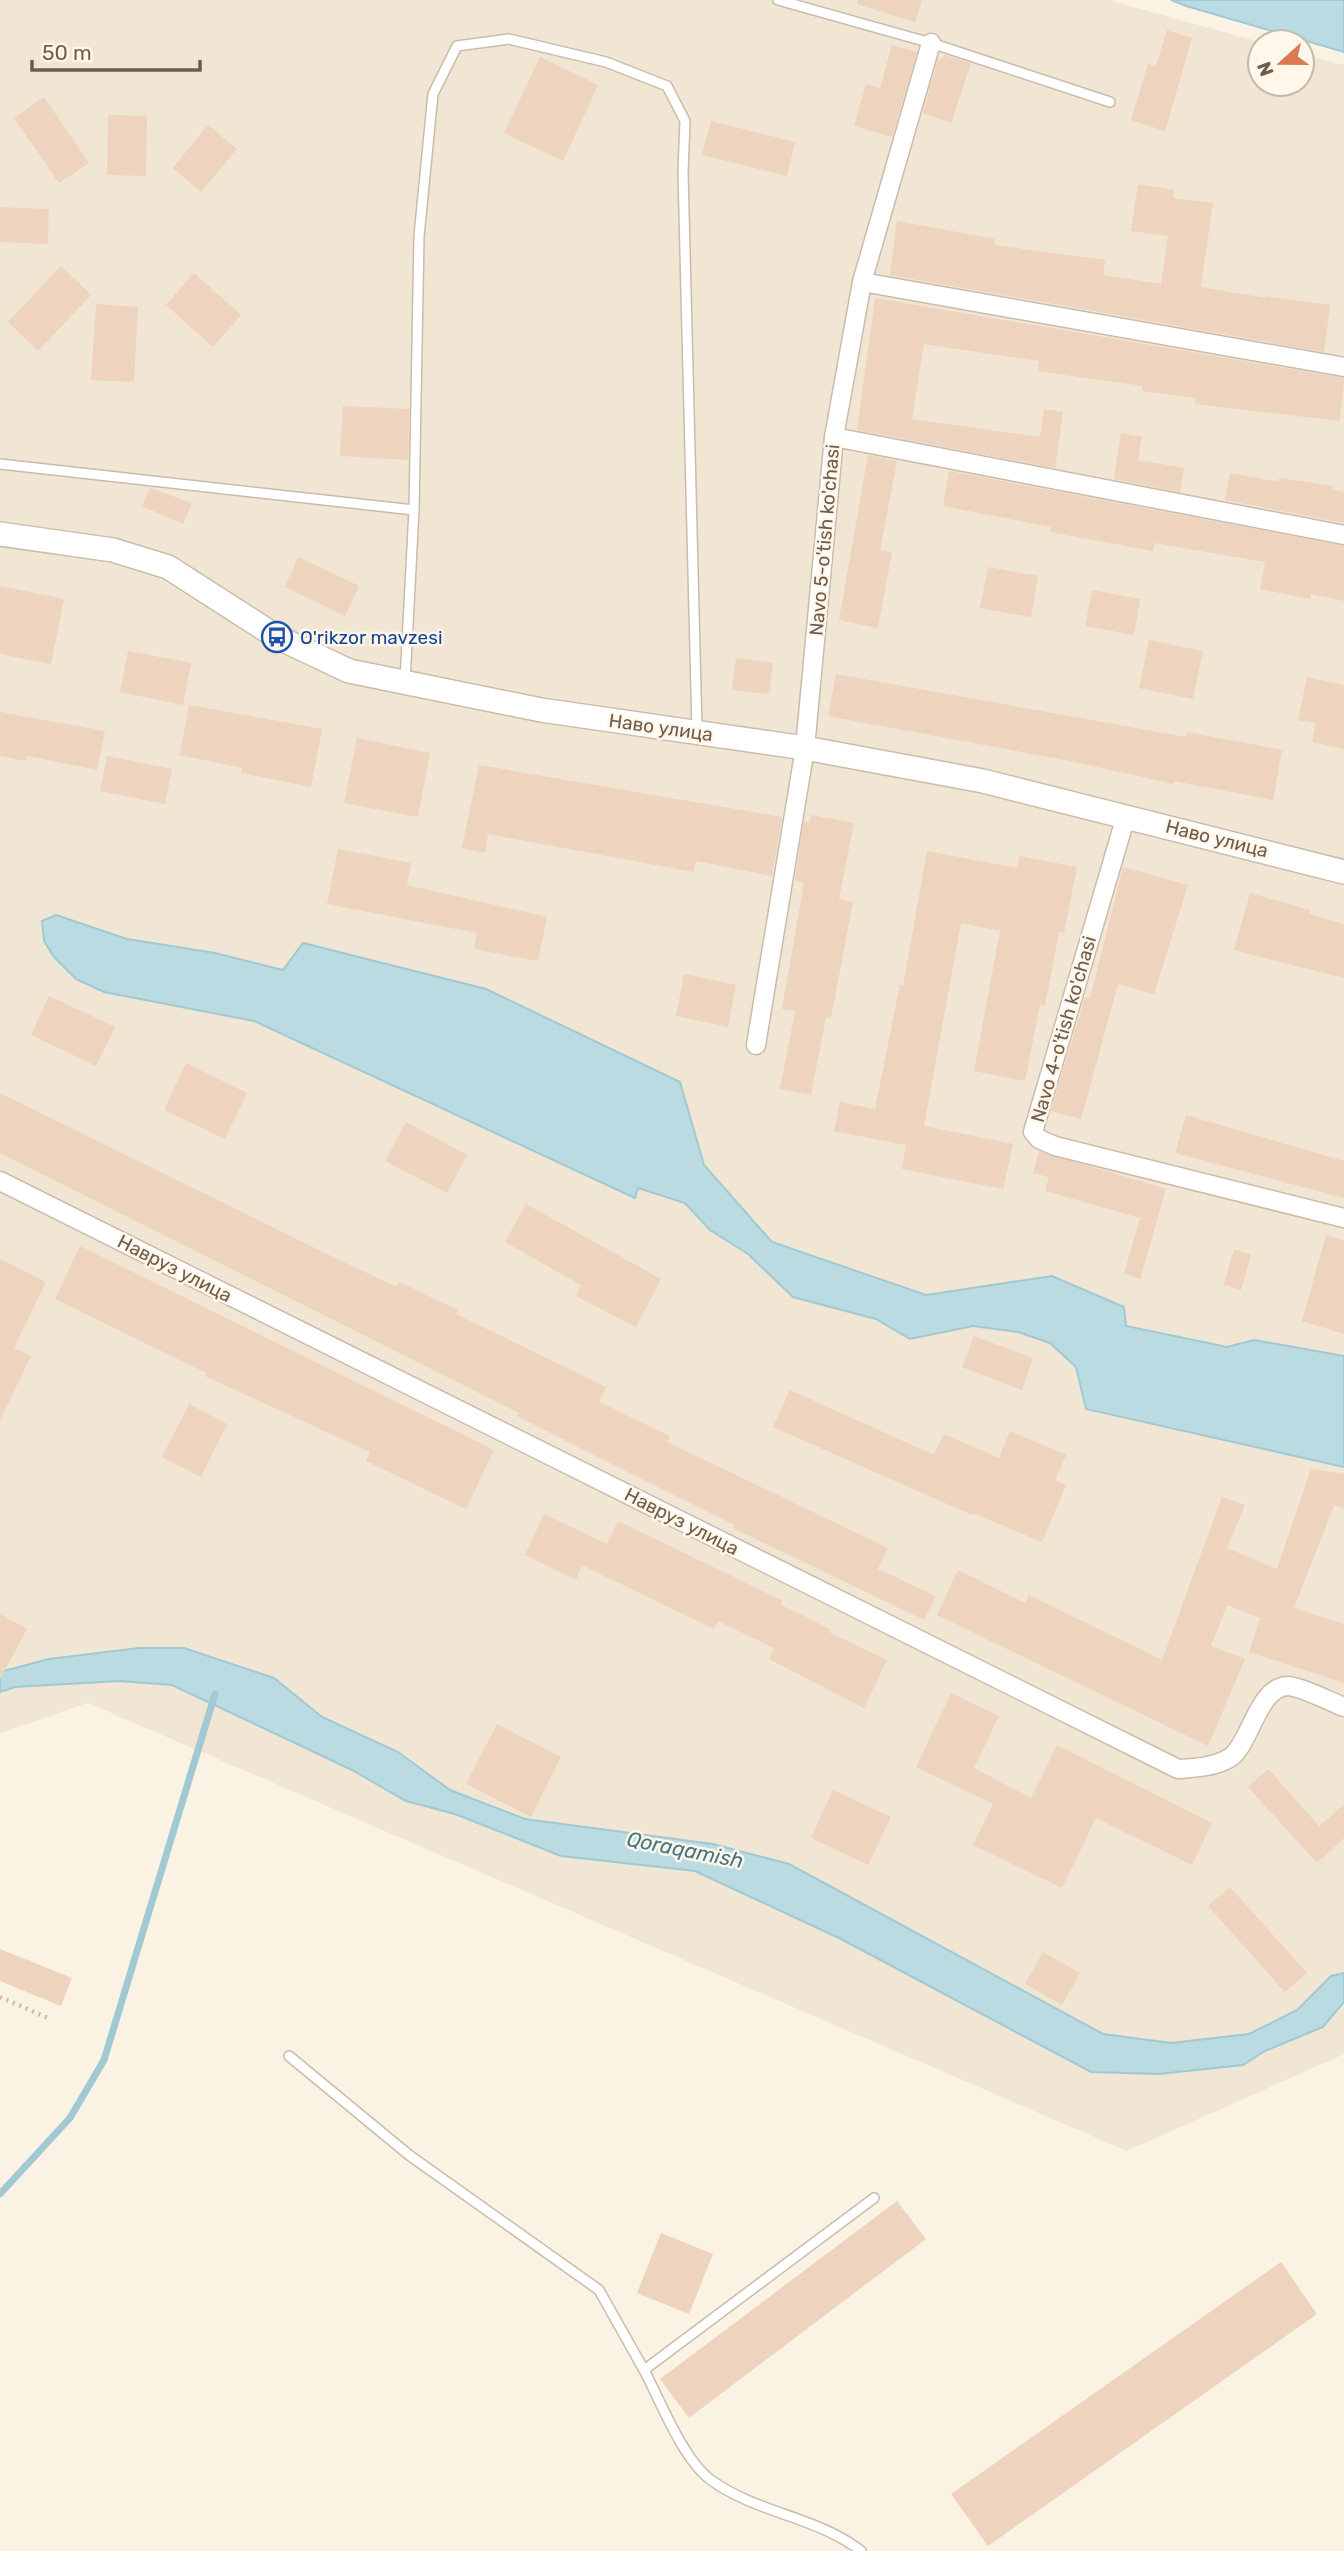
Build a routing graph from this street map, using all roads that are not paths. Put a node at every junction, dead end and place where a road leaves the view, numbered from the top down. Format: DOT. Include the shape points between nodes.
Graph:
graph roads {
  1 [pos="778,0"];
  2 [pos="931,43"];
  3 [pos="1110,102"];
  4 [pos="862,282"];
  5 [pos="1344,367"];
  6 [pos="834,437"];
  7 [pos="0,464"];
  8 [pos="414,510"];
  9 [pos="0,534"];
  10 [pos="1344,535"];
  11 [pos="405,685"];
  12 [pos="697,732"];
  13 [pos="805,748"];
  14 [pos="1126,816"];
  15 [pos="1344,872"];
  16 [pos="756,1045"];
  17 [pos="0,1181"];
  18 [pos="1344,1218"];
  19 [pos="1344,1707"];
  20 [pos="289,2056"];
  21 [pos="874,2198"];
  22 [pos="644,2370"];
  23 [pos="861,2551"];
  1 -- 2 [label="lane"];
  2 -- 3 [label="lane"];
  2 -- 4 [label="street, Navo 5-o'tish ko'chasi"];
  4 -- 5 [label="street"];
  4 -- 6 [label="street, Navo 5-o'tish ko'chasi"];
  6 -- 10 [label="street"];
  6 -- 13 [label="street, Navo 5-o'tish ko'chasi"];
  7 -- 8 [label="lane"];
  8 -- 11 [label="lane"];
  8 -- 12 [label="lane" via="419,236 433,94 457,46 509,39 606,62 667,86 685,121"];
  9 -- 11 [label="street, Наво улица" via="113,550 168,566 277,637 349,671"];
  11 -- 12 [label="street, Наво улица"];
  12 -- 13 [label="street, Наво улица"];
  13 -- 14 [label="street, Наво улица" via="983,781"];
  13 -- 16 [label="street, Navo 5-o'tish ko'chasi"];
  14 -- 15 [label="street, Наво улица"];
  14 -- 18 [label="street, Navo 4-o'tish ko'chasi" via="1033,1132 1055,1146"];
  17 -- 19 [label="street, Навруз улица" via="1178,1769 1201,1768 1230,1757 1242,1745 1253,1718 1277,1690 1289,1686"];
  20 -- 22 [label="lane" via="409,2155 599,2290"];
  21 -- 22 [label="lane"];
  22 -- 23 [label="lane" via="689,2453 710,2480 773,2512 843,2536"];
}
